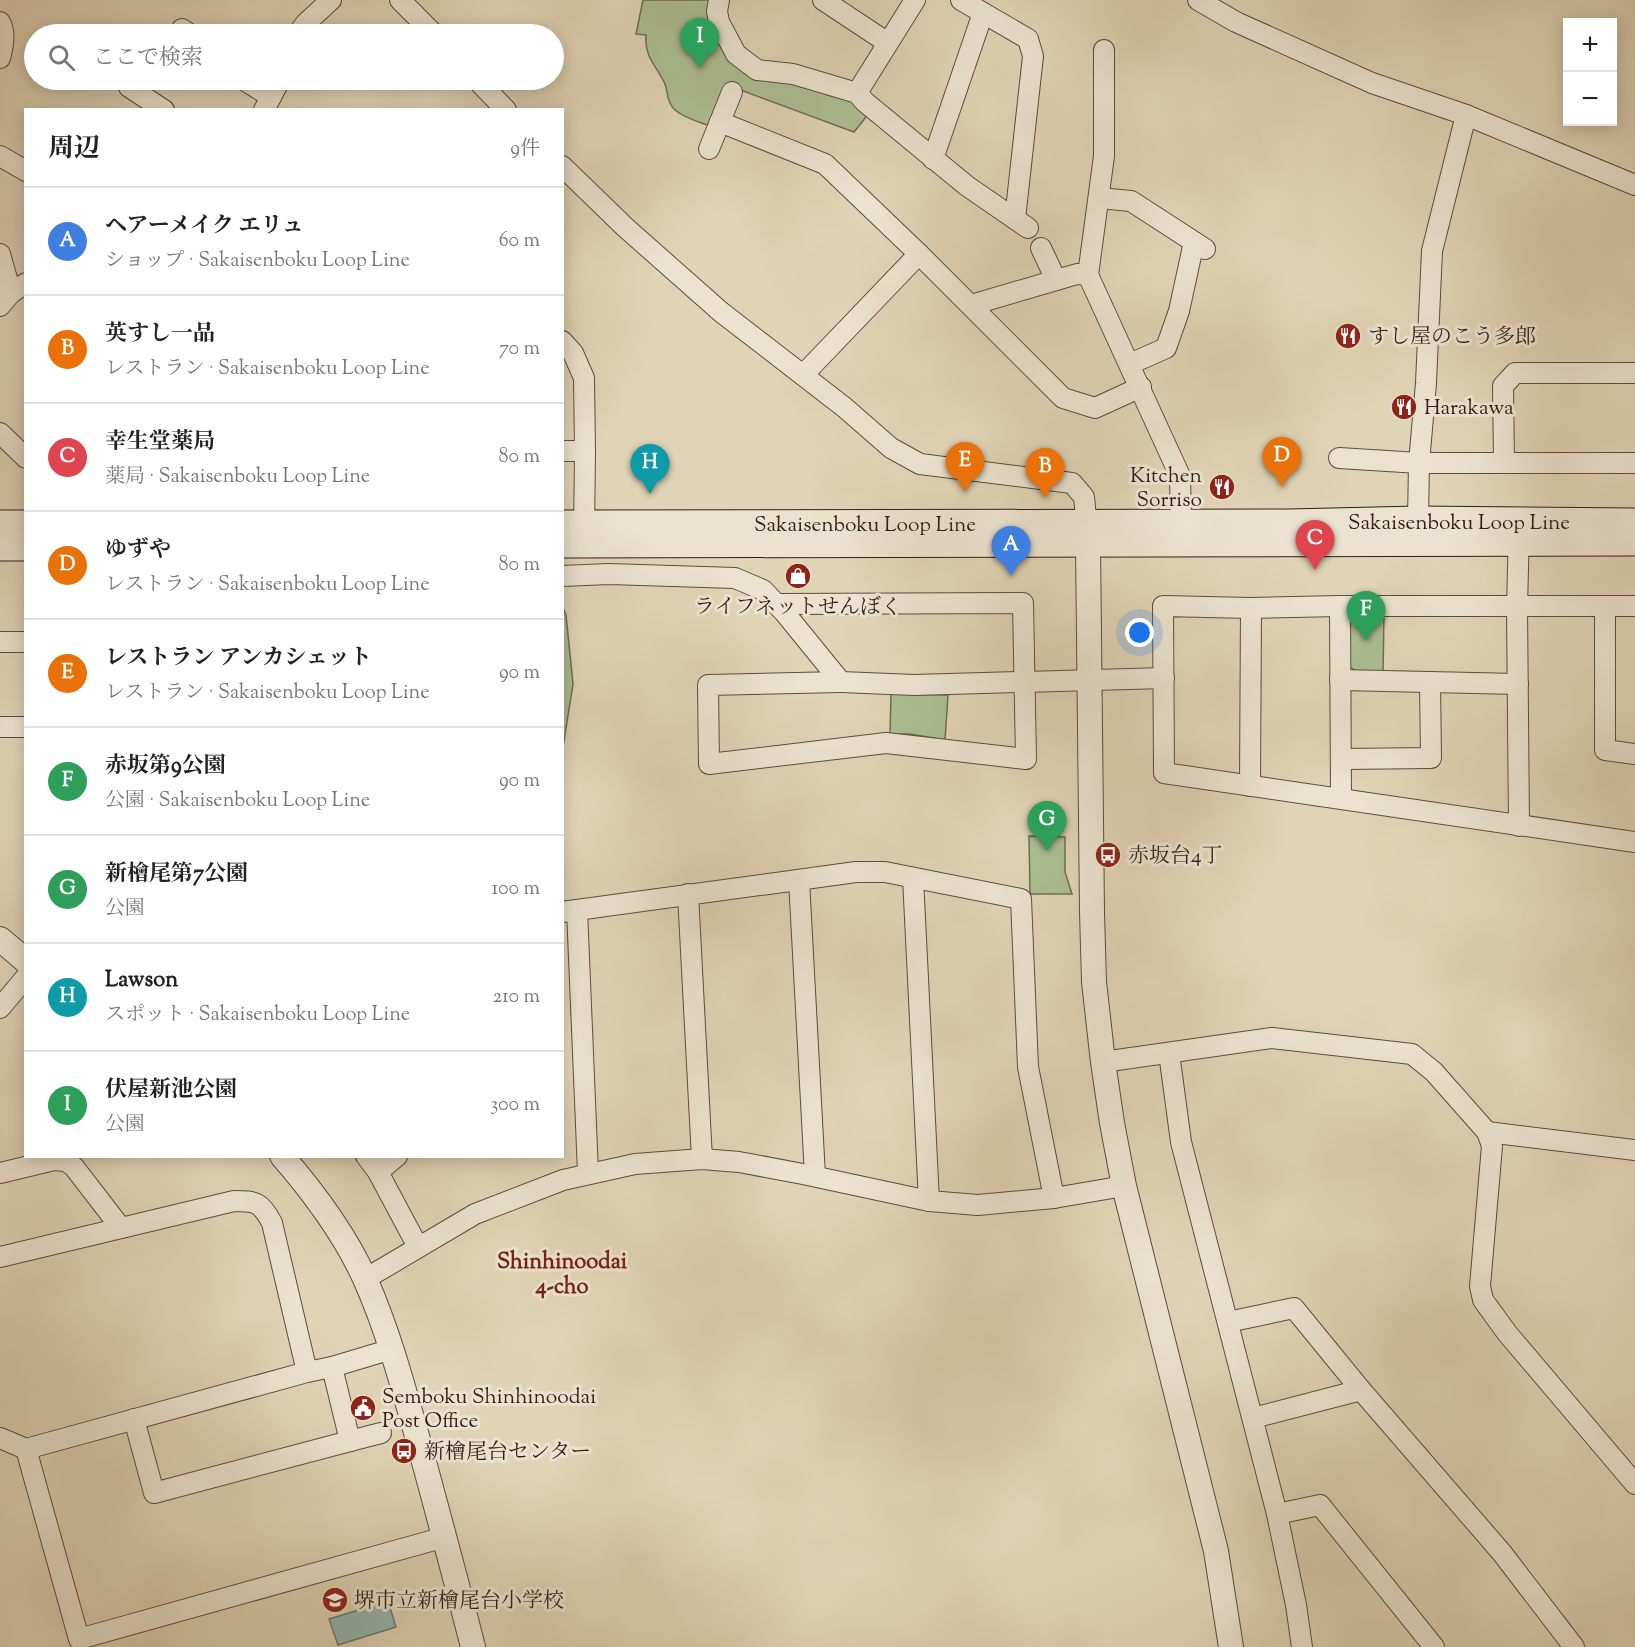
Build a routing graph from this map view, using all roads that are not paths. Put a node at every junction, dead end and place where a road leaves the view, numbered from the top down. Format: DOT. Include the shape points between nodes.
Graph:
graph roads {
  1 [pos="331,0"];
  2 [pos="400,0"];
  3 [pos="719,0"];
  4 [pos="823,0"];
  5 [pos="915,0"];
  6 [pos="961,0"];
  7 [pos="1198,0"];
  8 [pos="983,13"];
  9 [pos="0,22"];
  10 [pos="305,24"];
  11 [pos="424,24"];
  12 [pos="888,43"];
  13 [pos="1104,50"];
  14 [pos="0,58"];
  15 [pos="134,90"];
  16 [pos="487,90"];
  17 [pos="732,92"];
  18 [pos="857,93"];
  19 [pos="161,108"];
  20 [pos="504,108"];
  21 [pos="1466,115"];
  22 [pos="720,122"];
  23 [pos="709,149"];
  24 [pos="0,156"];
  25 [pos="933,159"];
  26 [pos="564,168"];
  27 [pos="24,170"];
  28 [pos="1635,185"];
  29 [pos="1099,198"];
  30 [pos="1041,248"];
  31 [pos="0,254"];
  32 [pos="918,254"];
  33 [pos="1088,275"];
  34 [pos="1056,280"];
  35 [pos="12,294"];
  36 [pos="971,305"];
  37 [pos="564,343"];
  38 [pos="1130,364"];
  39 [pos="1635,373"];
  40 [pos="802,375"];
  41 [pos="1141,387"];
  42 [pos="0,434"];
  43 [pos="564,451"];
  44 [pos="585,451"];
  45 [pos="24,457"];
  46 [pos="1339,458"];
  47 [pos="1504,462"];
  48 [pos="1419,463"];
  49 [pos="1635,463"];
  50 [pos="1418,520"];
  51 [pos="1635,522"];
  52 [pos="1181,523"];
  53 [pos="0,524"];
  54 [pos="24,524"];
  55 [pos="1519,532"];
  56 [pos="573,534"];
  57 [pos="1088,534"];
  58 [pos="1635,542"];
  59 [pos="0,547"];
  60 [pos="24,547"];
  61 [pos="564,576"];
  62 [pos="777,604"];
  63 [pos="1340,606"];
  64 [pos="1605,606"];
  65 [pos="1635,606"];
  66 [pos="1517,607"];
  67 [pos="1251,608"];
  68 [pos="0,642"];
  69 [pos="24,642"];
  70 [pos="1164,678"];
  71 [pos="1089,679"];
  72 [pos="1340,680"];
  73 [pos="841,682"];
  74 [pos="1024,682"];
  75 [pos="1430,682"];
  76 [pos="1518,684"];
  77 [pos="0,727"];
  78 [pos="24,727"];
  79 [pos="1635,754"];
  80 [pos="1341,759"];
  81 [pos="1250,786"];
  82 [pos="1341,798"];
  83 [pos="1519,826"];
  84 [pos="1635,842"];
  85 [pos="913,878"];
  86 [pos="799,880"];
  87 [pos="688,894"];
  88 [pos="570,911"];
  89 [pos="0,939"];
  90 [pos="24,959"];
  91 [pos="24,979"];
  92 [pos="0,1008"];
  93 [pos="1169,1053"];
  94 [pos="1103,1062"];
  95 [pos="1487,1132"];
  96 [pos="1635,1150"];
  97 [pos="284,1158"];
  98 [pos="391,1158"];
  99 [pos="702,1159"];
  100 [pos="372,1164"];
  101 [pos="0,1173"];
  102 [pos="588,1173"];
  103 [pos="816,1176"];
  104 [pos="1124,1186"];
  105 [pos="1054,1198"];
  106 [pos="929,1201"];
  107 [pos="122,1227"];
  108 [pos="418,1247"];
  109 [pos="0,1257"];
  110 [pos="365,1279"];
  111 [pos="1228,1322"];
  112 [pos="392,1349"];
  113 [pos="332,1367"];
  114 [pos="307,1372"];
  115 [pos="1361,1390"];
  116 [pos="1253,1418"];
  117 [pos="134,1419"];
  118 [pos="381,1433"];
  119 [pos="0,1438"];
  120 [pos="350,1442"];
  121 [pos="26,1449"];
  122 [pos="1635,1484"];
  123 [pos="1277,1514"];
  124 [pos="445,1537"];
  125 [pos="1431,1646"];
  126 [pos="473,1647"];
  127 [pos="1231,1647"];
  128 [pos="1302,1647"];
  129 [pos="1574,1647"];
  1 -- 10 [label="street"];
  2 -- 11 [label="street"];
  3 -- 18 [label="street" via="719,22 736,54 757,70 793,74"];
  4 -- 12 [label="street"];
  5 -- 12 [label="street"];
  6 -- 8 [label="street"];
  7 -- 21 [label="street" via="1236,22 1372,83"];
  8 -- 25 [label="street"];
  8 -- 25 [label="street" via="1028,39 1033,56 1021,224"];
  9 -- 14 [label="street"];
  12 -- 18 [label="street"];
  13 -- 29 [label="street" via="1096,106 1104,156"];
  15 -- 19 [label="street"];
  16 -- 20 [label="street"];
  17 -- 22 [label="street"];
  18 -- 25 [label="street"];
  21 -- 28 [label="street"];
  21 -- 48 [label="street" via="1432,251"];
  22 -- 23 [label="street"];
  22 -- 32 [label="street" via="831,158"];
  24 -- 27 [label="street"];
  26 -- 40 [label="street" via="721,312"];
  29 -- 33 [label="street"];
  29 -- 38 [label="street" via="1131,201 1200,246 1166,348"];
  30 -- 34 [label="street"];
  31 -- 35 [label="street"];
  32 -- 36 [label="street"];
  32 -- 40 [label="street"];
  33 -- 34 [label="street"];
  33 -- 38 [label="street"];
  34 -- 36 [label="street"];
  36 -- 41 [label="street" via="1063,398 1095,408"];
  37 -- 44 [label="street" via="584,378"];
  38 -- 41 [label="street"];
  39 -- 47 [label="street" via="1515,373 1503,386"];
  40 -- 57 [label="street" via="891,448 920,464 1072,483 1084,497"];
  41 -- 52 [label="street" via="1180,476"];
  42 -- 45 [label="street"];
  43 -- 44 [label="street"];
  44 -- 56 [label="street"];
  46 -- 48 [label="street"];
  47 -- 48 [label="street"];
  47 -- 49 [label="street"];
  48 -- 50 [label="street"];
  50 -- 52 [label="main road, Sakaisenboku Loop Line"];
  50 -- 55 [label="main road, Sakaisenboku Loop Line"];
  51 -- 55 [label="main road, Sakaisenboku Loop Line"];
  52 -- 57 [label="main road, Sakaisenboku Loop Line"];
  53 -- 54 [label="main road"];
  55 -- 57 [label="main road, Sakaisenboku Loop Line"];
  55 -- 58 [label="main road, Sakaisenboku Loop Line"];
  55 -- 66 [label="street"];
  56 -- 57 [label="main road, Sakaisenboku Loop Line"];
  57 -- 71 [label="street"];
  59 -- 60 [label="main road"];
  61 -- 62 [label="street" via="735,578 763,590"];
  62 -- 73 [label="street"];
  62 -- 74 [label="street" via="1023,603"];
  63 -- 66 [label="street"];
  63 -- 67 [label="street"];
  63 -- 72 [label="street"];
  64 -- 65 [label="street"];
  64 -- 66 [label="street"];
  64 -- 79 [label="street" via="1605,750"];
  66 -- 76 [label="street"];
  67 -- 70 [label="street" via="1162,606"];
  67 -- 81 [label="street"];
  68 -- 69 [label="street"];
  70 -- 71 [label="street"];
  70 -- 81 [label="street" via="1164,773"];
  71 -- 74 [label="street"];
  71 -- 94 [label="street" via="1094,982"];
  72 -- 75 [label="street"];
  72 -- 80 [label="street"];
  73 -- 74 [label="street"];
  73 -- 74 [label="street" via="708,685 709,764 886,743 1026,759"];
  75 -- 76 [label="street"];
  75 -- 80 [label="street" via="1431,758"];
  76 -- 83 [label="street"];
  77 -- 78 [label="street"];
  80 -- 82 [label="street"];
  81 -- 82 [label="street"];
  82 -- 83 [label="street"];
  83 -- 84 [label="street"];
  85 -- 86 [label="street" via="885,872 856,872"];
  85 -- 105 [label="street" via="1021,899 1028,1066"];
  85 -- 106 [label="street"];
  86 -- 87 [label="street"];
  86 -- 103 [label="street"];
  87 -- 88 [label="street"];
  87 -- 99 [label="street"];
  88 -- 102 [label="street"];
  89 -- 90 [label="street"];
  91 -- 92 [label="street"];
  93 -- 94 [label="street"];
  93 -- 95 [label="street" via="1272,1038 1412,1054 1434,1072"];
  93 -- 111 [label="street" via="1181,1142"];
  94 -- 104 [label="street"];
  95 -- 96 [label="street"];
  95 -- 122 [label="street" via="1492,1146 1480,1286 1484,1300"];
  97 -- 110 [label="street" via="340,1233"];
  98 -- 100 [label="street"];
  99 -- 102 [label="street" via="635,1164"];
  99 -- 103 [label="street"];
  100 -- 108 [label="street"];
  101 -- 107 [label="street" via="54,1160 66,1161"];
  102 -- 108 [label="street" via="475,1214"];
  103 -- 106 [label="street"];
  104 -- 105 [label="street"];
  104 -- 127 [label="street" via="1216,1551"];
  105 -- 106 [label="street" via="978,1205"];
  107 -- 109 [label="street"];
  107 -- 114 [label="street" via="234,1201 253,1201 264,1209 272,1223"];
  108 -- 110 [label="street"];
  110 -- 112 [label="street"];
  111 -- 115 [label="street" via="1294,1308"];
  111 -- 116 [label="street"];
  112 -- 113 [label="street"];
  112 -- 124 [label="street"];
  113 -- 114 [label="street"];
  113 -- 120 [label="street"];
  114 -- 117 [label="street"];
  115 -- 116 [label="street"];
  115 -- 129 [label="street" via="1502,1553"];
  116 -- 123 [label="street"];
  117 -- 120 [label="street" via="154,1493"];
  117 -- 121 [label="street"];
  118 -- 120 [label="street"];
  119 -- 121 [label="street"];
  121 -- 124 [label="street" via="79,1639"];
  123 -- 125 [label="street" via="1320,1505"];
  123 -- 128 [label="street"];
  124 -- 126 [label="street"];
}
